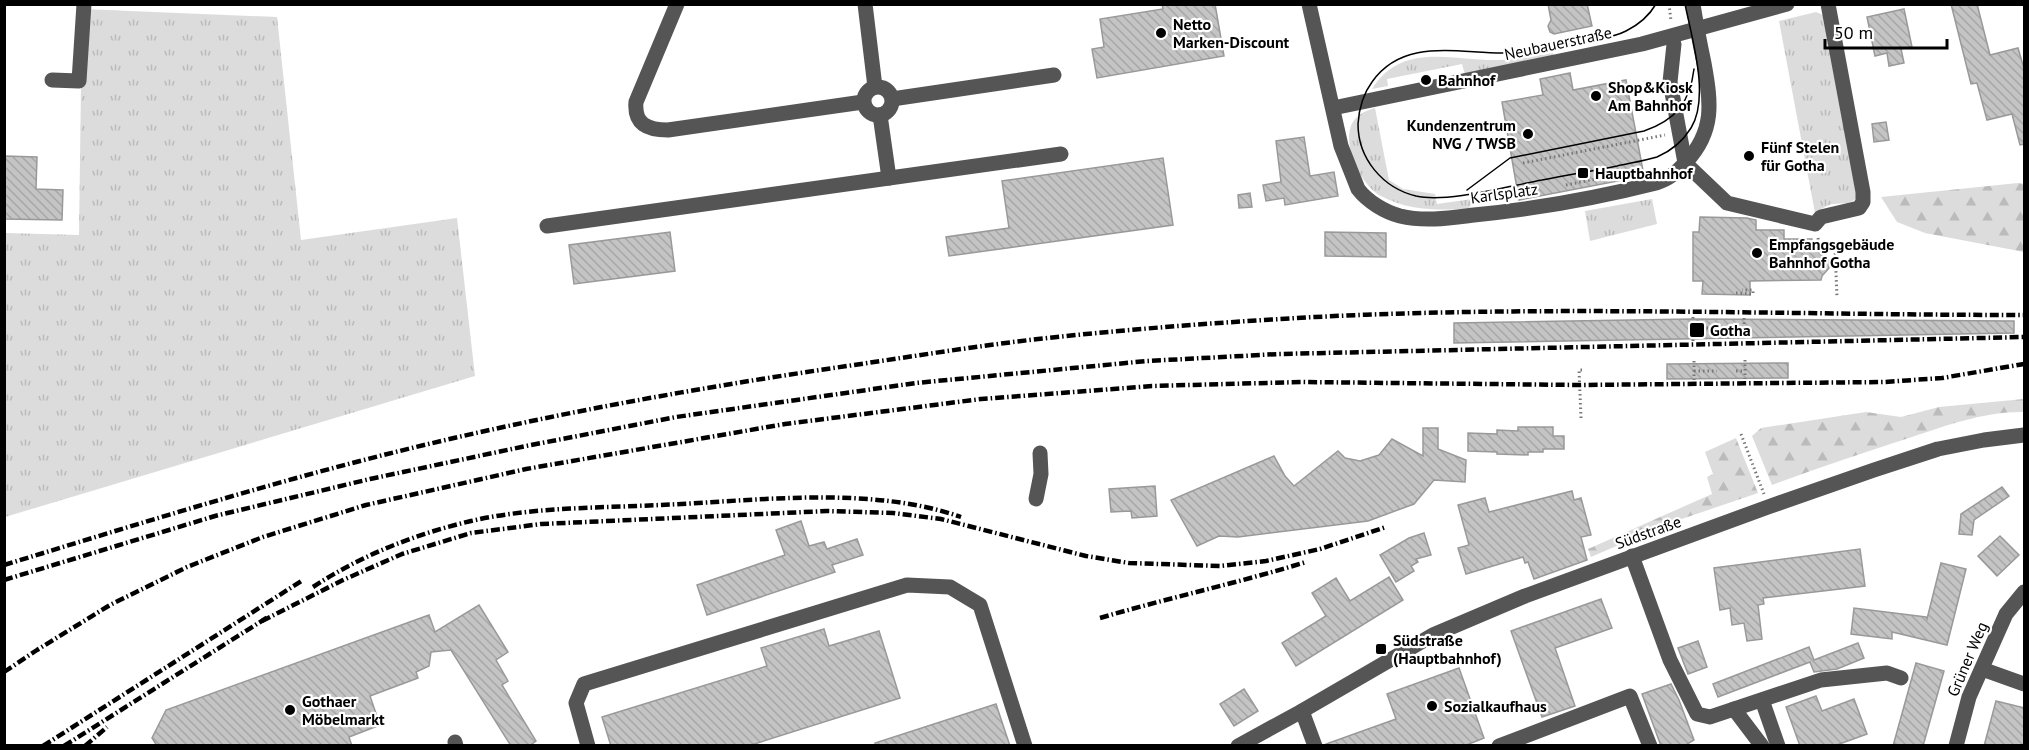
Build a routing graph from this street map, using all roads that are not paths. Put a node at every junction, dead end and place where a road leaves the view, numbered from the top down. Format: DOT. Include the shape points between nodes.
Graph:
graph roads {
  1 [pos="84,4"];
  2 [pos="677,4"];
  3 [pos="865,4"];
  4 [pos="1309,4"];
  5 [pos="1693,4"];
  6 [pos="1787,4"];
  7 [pos="1828,4"];
  8 [pos="1697,30"];
  9 [pos="1674,44"];
  10 [pos="1054,75"];
  11 [pos="52,80"];
  12 [pos="875,87"];
  13 [pos="892,99"];
  14 [pos="863,102"];
  15 [pos="1334,108"];
  16 [pos="880,115"];
  17 [pos="1061,154"];
  18 [pos="1685,163"];
  19 [pos="889,178"];
  20 [pos="547,226"];
  21 [pos="2025,435"];
  22 [pos="1040,453"];
  23 [pos="1036,499"];
  24 [pos="1632,556"];
  25 [pos="2025,592"];
  26 [pos="1982,669"];
  27 [pos="1901,678"];
  28 [pos="2025,684"];
  29 [pos="1762,700"];
  30 [pos="1734,709"];
  31 [pos="1302,711"];
  32 [pos="588,746"];
  33 [pos="1025,746"];
  34 [pos="1238,746"];
  35 [pos="1315,746"];
  36 [pos="1499,746"];
  37 [pos="1650,746"];
  38 [pos="1762,746"];
  39 [pos="1778,746"];
  40 [pos="1956,746"];
  1 -- 11 [label="street" via="79,81"];
  2 -- 14 [label="street" via="636,102 635,112 649,128 668,130"];
  3 -- 12 [label="street"];
  4 -- 15 [label="street, Karlsplatz"];
  5 -- 8 [label="street"];
  6 -- 8 [label="street, Neubauerstraße"];
  7 -- 18 [label="street" via="1863,192 1859,208 1821,217 1815,224 1727,207"];
  8 -- 15 [label="street, Neubauerstraße"];
  8 -- 18 [label="street, Karlsplatz" via="1710,116 1699,146"];
  9 -- 18 [label="street" via="1670,82"];
  10 -- 13 [label="street"];
  12 -- 13 [label="street" via="885,88"];
  12 -- 14 [label="street" via="867,92"];
  13 -- 16 [label="street" via="889,110"];
  14 -- 16 [label="street" via="869,113"];
  15 -- 18 [label="street, Karlsplatz" via="1341,146 1358,189 1387,212 1403,217 1435,219 1571,201 1664,181"];
  16 -- 19 [label="street"];
  17 -- 19 [label="street"];
  19 -- 20 [label="street"];
  21 -- 24 [label="street, Südstraße" via="1938,449"];
  22 -- 23 [label="street"];
  24 -- 30 [label="street" via="1670,660 1697,714 1710,717"];
  24 -- 31 [label="street, Südstraße" via="1433,635"];
  25 -- 26 [label="street, Grüner Weg" via="2006,614"];
  26 -- 28 [label="street"];
  26 -- 40 [label="street, Grüner Weg" via="1969,697"];
  27 -- 29 [label="street" via="1887,673 1821,680"];
  29 -- 30 [label="street"];
  29 -- 39 [label="street"];
  30 -- 38 [label="street"];
  31 -- 34 [label="street, Südstraße"];
  31 -- 35 [label="street"];
  32 -- 33 [label="street" via="576,703 584,684 907,585 950,587 980,605"];
  36 -- 37 [label="street" via="1630,696"];
}
